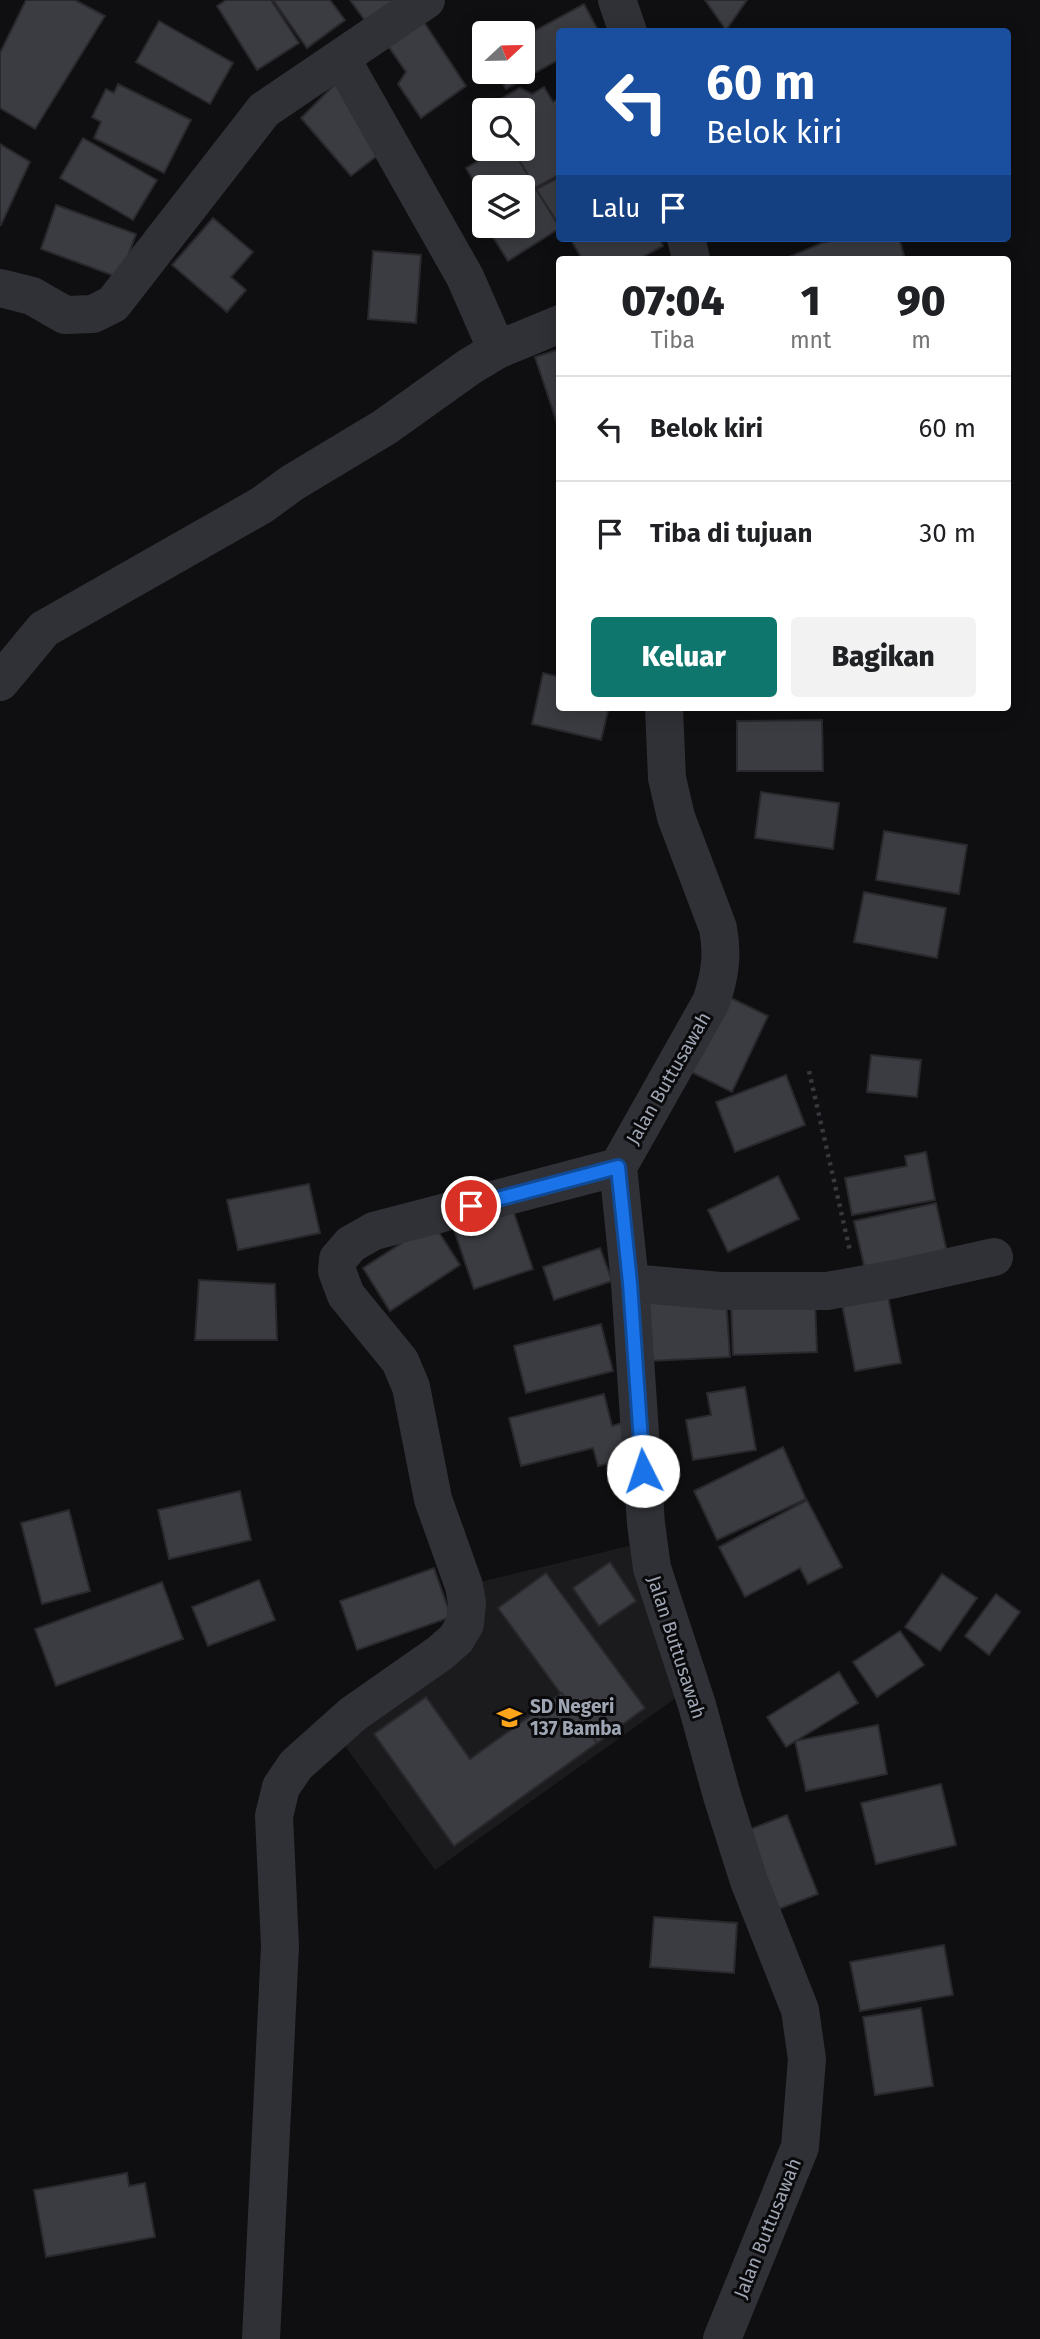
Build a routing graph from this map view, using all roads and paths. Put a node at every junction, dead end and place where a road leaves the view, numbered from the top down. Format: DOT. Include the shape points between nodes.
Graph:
graph roads {
  1 [pos="426,0"];
  2 [pos="617,0"];
  3 [pos="627,28"];
  4 [pos="341,58"];
  5 [pos="0,288"];
  6 [pos="556,326"];
  7 [pos="496,351"];
  8 [pos="0,682"];
  9 [pos="664,711"];
  10 [pos="809,1071"];
  11 [pos="618,1167"];
  12 [pos="994,1257"];
  13 [pos="630,1283"];
  14 [pos="857,1285"];
  15 [pos="261,2339"];
  16 [pos="722,2339"];
  1 -- 4 [label="street"];
  2 -- 3 [label="street"];
  4 -- 5 [label="street" via="264,110 113,304 93,314 65,315 32,296"];
  4 -- 7 [label="street" via="465,277"];
  6 -- 7 [label="street"];
  7 -- 8 [label="street" via="262,505 44,629"];
  9 -- 11 [label="street, Jalan Buttusawah" via="666,764 676,817 718,928 721,962 711,1002"];
  10 -- 14 [label="path"];
  11 -- 13 [label="street, Jalan Buttusawah"];
  11 -- 15 [label="street" via="374,1231 351,1244 338,1259 337,1271 346,1295 400,1361 411,1387 433,1499 467,1603 465,1624 456,1639 353,1714 296,1765 281,1787 274,1816 280,1946"];
  12 -- 14 [label="street"];
  13 -- 14 [label="street" via="721,1291 827,1291"];
  13 -- 16 [label="street, Jalan Buttusawah" via="652,1568 749,1881 800,2010 807,2059 800,2147"];
}
